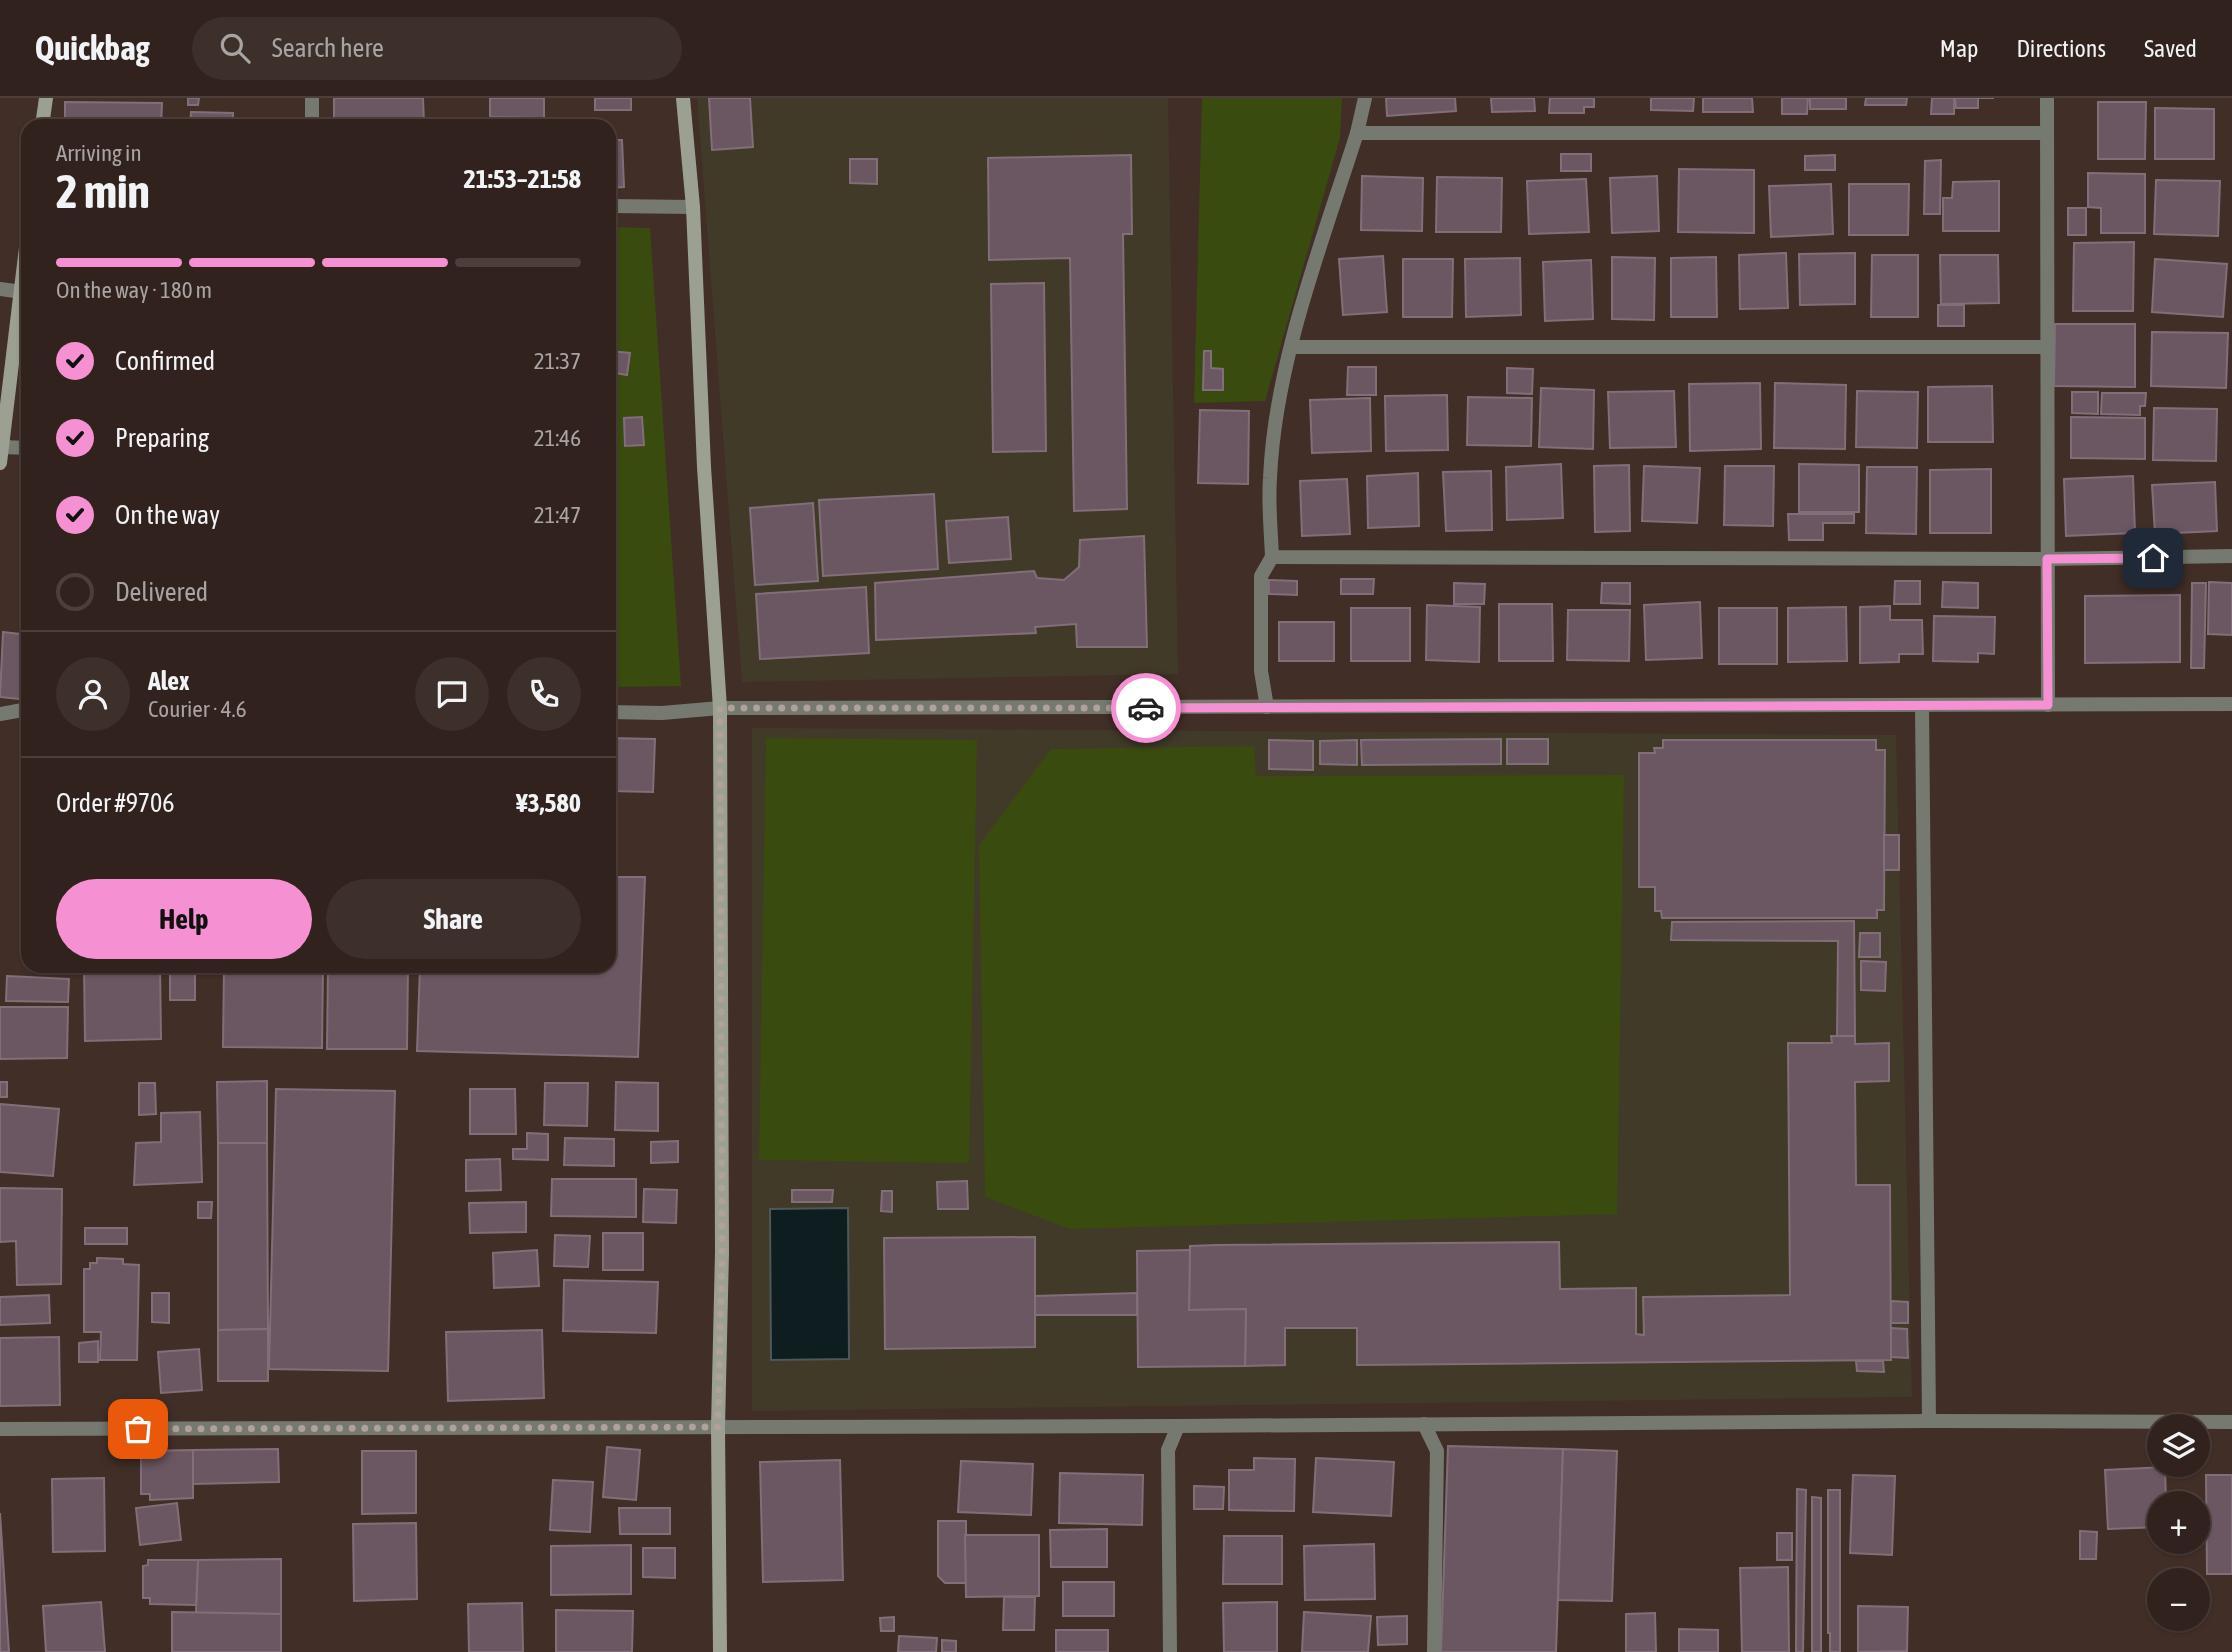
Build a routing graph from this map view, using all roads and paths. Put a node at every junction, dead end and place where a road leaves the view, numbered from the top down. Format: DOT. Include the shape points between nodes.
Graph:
graph roads {
  1 [pos="46,98"];
  2 [pos="312,98"];
  3 [pos="683,98"];
  4 [pos="1365,98"];
  5 [pos="2047,98"];
  6 [pos="43,119"];
  7 [pos="312,119"];
  8 [pos="1357,133"];
  9 [pos="2047,133"];
  10 [pos="616,206"];
  11 [pos="693,207"];
  12 [pos="0,289"];
  13 [pos="21,292"];
  14 [pos="21,300"];
  15 [pos="1291,347"];
  16 [pos="2047,347"];
  17 [pos="2,447"];
  18 [pos="21,448"];
  19 [pos="0,463"];
  20 [pos="2232,556"];
  21 [pos="1272,557"];
  22 [pos="2047,559"];
  23 [pos="2232,704"];
  24 [pos="2048,705"];
  25 [pos="1922,706"];
  26 [pos="1267,707"];
  27 [pos="720,708"];
  28 [pos="21,710"];
  29 [pos="616,712"];
  30 [pos="0,714"];
  31 [pos="1929,1421"];
  32 [pos="2232,1422"];
  33 [pos="1424,1424"];
  34 [pos="1178,1426"];
  35 [pos="718,1427"];
  36 [pos="0,1429"];
  37 [pos="720,1652"];
  38 [pos="1170,1652"];
  39 [pos="1434,1652"];
  1 -- 6 [label="street"];
  2 -- 7 [label="street"];
  3 -- 11 [label="street"];
  4 -- 8 [label="street"];
  5 -- 9 [label="street"];
  8 -- 9 [label="street"];
  8 -- 15 [label="street"];
  9 -- 16 [label="street"];
  10 -- 11 [label="street"];
  11 -- 27 [label="street"];
  12 -- 13 [label="street"];
  14 -- 17 [label="street"];
  15 -- 16 [label="street"];
  15 -- 21 [label="street" via="1270,478"];
  16 -- 22 [label="street"];
  17 -- 18 [label="street"];
  17 -- 19 [label="street"];
  20 -- 22 [label="street"];
  21 -- 22 [label="street"];
  21 -- 26 [label="street" via="1261,576 1261,671"];
  22 -- 24 [label="street"];
  23 -- 24 [label="street"];
  24 -- 25 [label="street"];
  25 -- 26 [label="street"];
  25 -- 31 [label="street"];
  26 -- 27 [label="street"];
  27 -- 29 [label="street"];
  27 -- 35 [label="street" via="722,1252"];
  28 -- 30 [label="street"];
  31 -- 32 [label="street"];
  31 -- 33 [label="street"];
  33 -- 34 [label="street"];
  33 -- 39 [label="street" via="1437,1451"];
  34 -- 35 [label="street"];
  34 -- 38 [label="street" via="1168,1450"];
  35 -- 36 [label="street"];
  35 -- 37 [label="street"];
}
